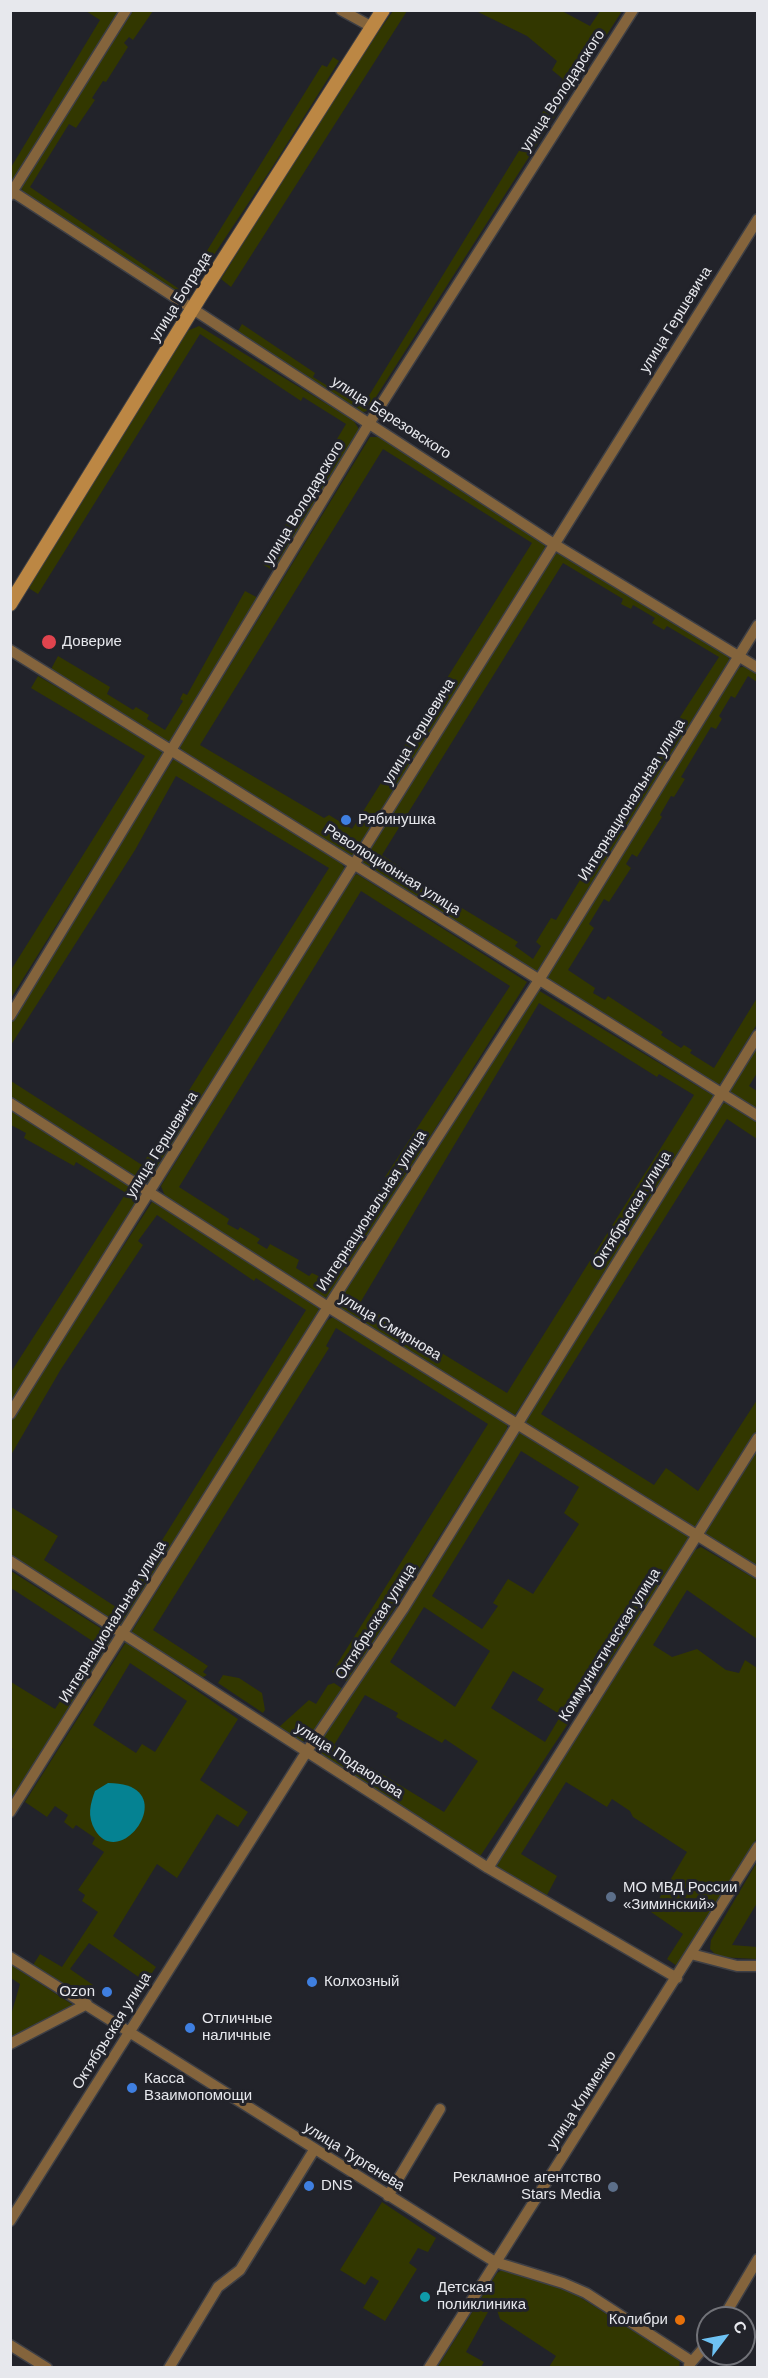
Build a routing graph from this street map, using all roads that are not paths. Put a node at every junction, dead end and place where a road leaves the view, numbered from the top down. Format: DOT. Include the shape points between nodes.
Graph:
graph roads {
  1 [pos="126,10"];
  2 [pos="341,10"];
  3 [pos="383,10"];
  4 [pos="633,10"];
  5 [pos="372,27"];
  6 [pos="11,192"];
  7 [pos="758,219"];
  8 [pos="192,309"];
  9 [pos="370,422"];
  10 [pos="554,544"];
  11 [pos="10,604"];
  12 [pos="758,625"];
  13 [pos="10,650"];
  14 [pos="738,656"];
  15 [pos="758,668"];
  16 [pos="172,750"];
  17 [pos="354,864"];
  18 [pos="538,980"];
  19 [pos="10,1016"];
  20 [pos="758,1035"];
  21 [pos="722,1094"];
  22 [pos="10,1103"];
  23 [pos="758,1116"];
  24 [pos="150,1192"];
  25 [pos="328,1307"];
  26 [pos="10,1414"];
  27 [pos="519,1423"];
  28 [pos="758,1438"];
  29 [pos="696,1534"];
  30 [pos="10,1561"];
  31 [pos="758,1573"];
  32 [pos="124,1634"];
  33 [pos="307,1751"];
  34 [pos="10,1812"];
  35 [pos="758,1847"];
  36 [pos="488,1868"];
  37 [pos="691,1954"];
  38 [pos="10,1957"];
  39 [pos="758,1966"];
  40 [pos="677,1978"];
  41 [pos="87,2004"];
  42 [pos="130,2032"];
  43 [pos="10,2044"];
  44 [pos="440,2109"];
  45 [pos="314,2150"];
  46 [pos="388,2196"];
  47 [pos="10,2221"];
  48 [pos="758,2259"];
  49 [pos="495,2262"];
  50 [pos="730,2306"];
  51 [pos="10,2345"];
  52 [pos="689,2364"];
  53 [pos="47,2367"];
  54 [pos="169,2367"];
  55 [pos="429,2367"];
  1 -- 6 [label="street"];
  2 -- 5 [label="street"];
  3 -- 5 [label="street, улица Бограда"];
  4 -- 9 [label="street, улица Володарского"];
  5 -- 8 [label="street, улица Бограда"];
  6 -- 8 [label="street, улица Березовского"];
  7 -- 10 [label="street, улица Гершевича"];
  8 -- 9 [label="street, улица Березовского"];
  8 -- 11 [label="street, улица Бограда"];
  9 -- 10 [label="street, улица Березовского"];
  9 -- 16 [label="street, улица Володарского"];
  10 -- 14 [label="street, улица Березовского"];
  10 -- 17 [label="street, улица Гершевича"];
  12 -- 14 [label="street, Интернациональная улица"];
  13 -- 16 [label="street, Революционная улица"];
  14 -- 15 [label="street, улица Березовского"];
  14 -- 18 [label="street, Интернациональная улица"];
  16 -- 17 [label="street, Революционная улица"];
  16 -- 19 [label="street, улица Володарского"];
  17 -- 18 [label="street, Революционная улица"];
  17 -- 24 [label="street, улица Гершевича"];
  18 -- 21 [label="street, Революционная улица"];
  18 -- 25 [label="street, Интернациональная улица"];
  20 -- 21 [label="street, Октябрьская улица"];
  21 -- 23 [label="street, Революционная улица"];
  21 -- 27 [label="street, Октябрьская улица"];
  22 -- 24 [label="street, улица Смирнова"];
  24 -- 25 [label="street, улица Смирнова"];
  24 -- 26 [label="street, улица Гершевича"];
  25 -- 27 [label="street, улица Смирнова"];
  25 -- 32 [label="street, Интернациональная улица"];
  27 -- 29 [label="street, улица Смирнова"];
  27 -- 33 [label="street, Октябрьская улица" via="403,1609"];
  28 -- 29 [label="street, Коммунистическая улица"];
  29 -- 31 [label="street, улица Смирнова"];
  29 -- 36 [label="street, Коммунистическая улица"];
  30 -- 32 [label="street, улица Подаюрова"];
  32 -- 33 [label="street, улица Подаюрова"];
  32 -- 34 [label="street, Интернациональная улица"];
  33 -- 36 [label="street, улица Подаюрова"];
  33 -- 42 [label="street, Октябрьская улица"];
  35 -- 37 [label="street, улица Клименко"];
  36 -- 40 [label="street, улица Подаюрова"];
  37 -- 39 [label="street" via="736,1966"];
  37 -- 40 [label="street, улица Клименко"];
  38 -- 41 [label="street, улица Тургенева"];
  40 -- 49 [label="street, улица Клименко"];
  41 -- 42 [label="street, улица Тургенева"];
  41 -- 43 [label="street"];
  42 -- 45 [label="street, улица Тургенева"];
  42 -- 47 [label="street, Октябрьская улица"];
  44 -- 46 [label="street"];
  45 -- 46 [label="street, улица Тургенева"];
  45 -- 54 [label="street" via="240,2270 218,2287"];
  46 -- 49 [label="street, улица Тургенева"];
  48 -- 50 [label="street"];
  49 -- 52 [label="street, улица Тургенева" via="586,2293"];
  49 -- 55 [label="street, улица Клименко"];
  51 -- 53 [label="street"];
}
